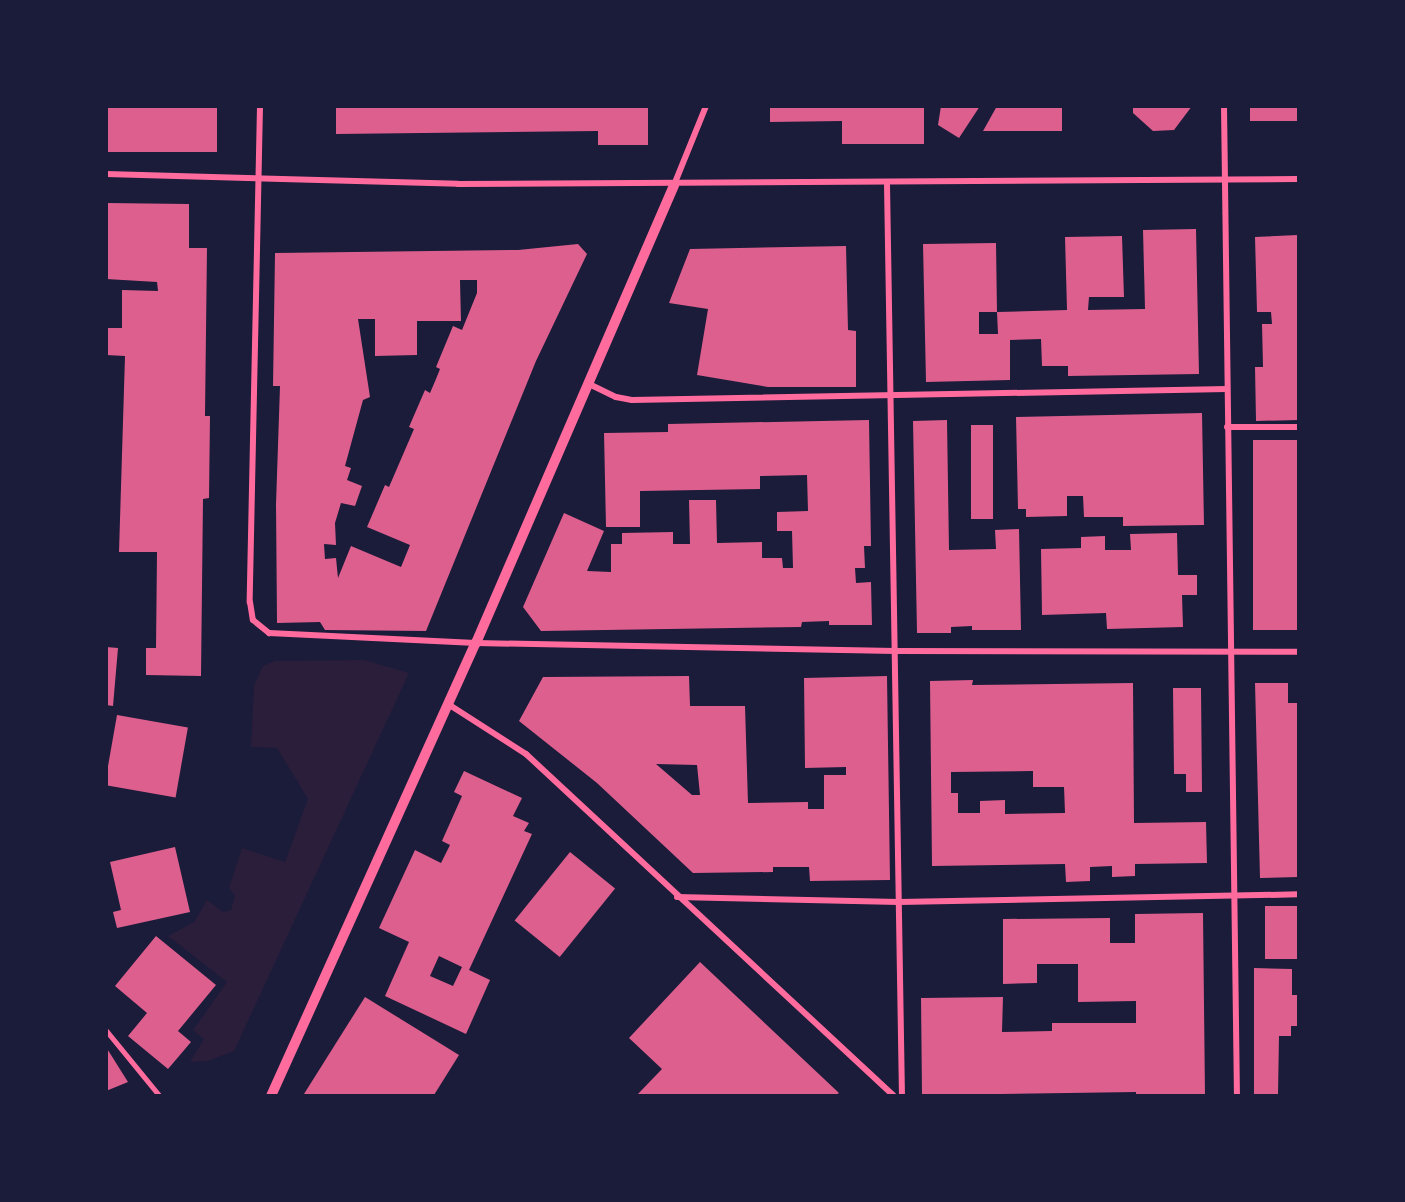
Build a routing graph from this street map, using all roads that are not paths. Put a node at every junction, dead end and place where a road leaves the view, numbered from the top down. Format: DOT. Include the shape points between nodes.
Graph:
graph roads {
  1 [pos="260,106"];
  2 [pos="706,106"];
  3 [pos="1224,106"];
  4 [pos="106,174"];
  5 [pos="258,178"];
  6 [pos="1299,178"];
  7 [pos="1224,179"];
  8 [pos="887,183"];
  9 [pos="674,185"];
  10 [pos="587,383"];
  11 [pos="1227,389"];
  12 [pos="891,395"];
  13 [pos="1227,427"];
  14 [pos="1299,427"];
  15 [pos="476,643"];
  16 [pos="895,651"];
  17 [pos="1230,651"];
  18 [pos="1299,652"];
  19 [pos="448,704"];
  20 [pos="1299,894"];
  21 [pos="1234,895"];
  22 [pos="677,897"];
  23 [pos="899,902"];
  24 [pos="106,1030"];
  25 [pos="160,1095"];
  26 [pos="272,1095"];
  27 [pos="894,1095"];
  28 [pos="902,1095"];
  29 [pos="1237,1095"];
  1 -- 5 [label="street"];
  2 -- 9 [label="street"];
  3 -- 7 [label="street"];
  4 -- 5 [label="street"];
  5 -- 9 [label="street" via="357,183"];
  5 -- 15 [label="street" via="250,602 253,620 269,633 288,637"];
  6 -- 7 [label="street"];
  7 -- 8 [label="street"];
  7 -- 11 [label="street"];
  8 -- 9 [label="street"];
  8 -- 12 [label="street"];
  9 -- 10 [label="street"];
  10 -- 12 [label="street" via="632,400"];
  10 -- 15 [label="street"];
  11 -- 12 [label="street"];
  11 -- 13 [label="street"];
  12 -- 16 [label="street"];
  13 -- 14 [label="street"];
  13 -- 17 [label="street"];
  15 -- 16 [label="street"];
  15 -- 19 [label="street"];
  16 -- 17 [label="street"];
  16 -- 23 [label="street"];
  17 -- 18 [label="street"];
  17 -- 21 [label="street"];
  19 -- 22 [label="street" via="526,754"];
  19 -- 26 [label="street"];
  20 -- 21 [label="street"];
  21 -- 23 [label="street"];
  21 -- 29 [label="street"];
  22 -- 23 [label="street"];
  22 -- 27 [label="street"];
  23 -- 28 [label="street"];
  24 -- 25 [label="lane"];
}
